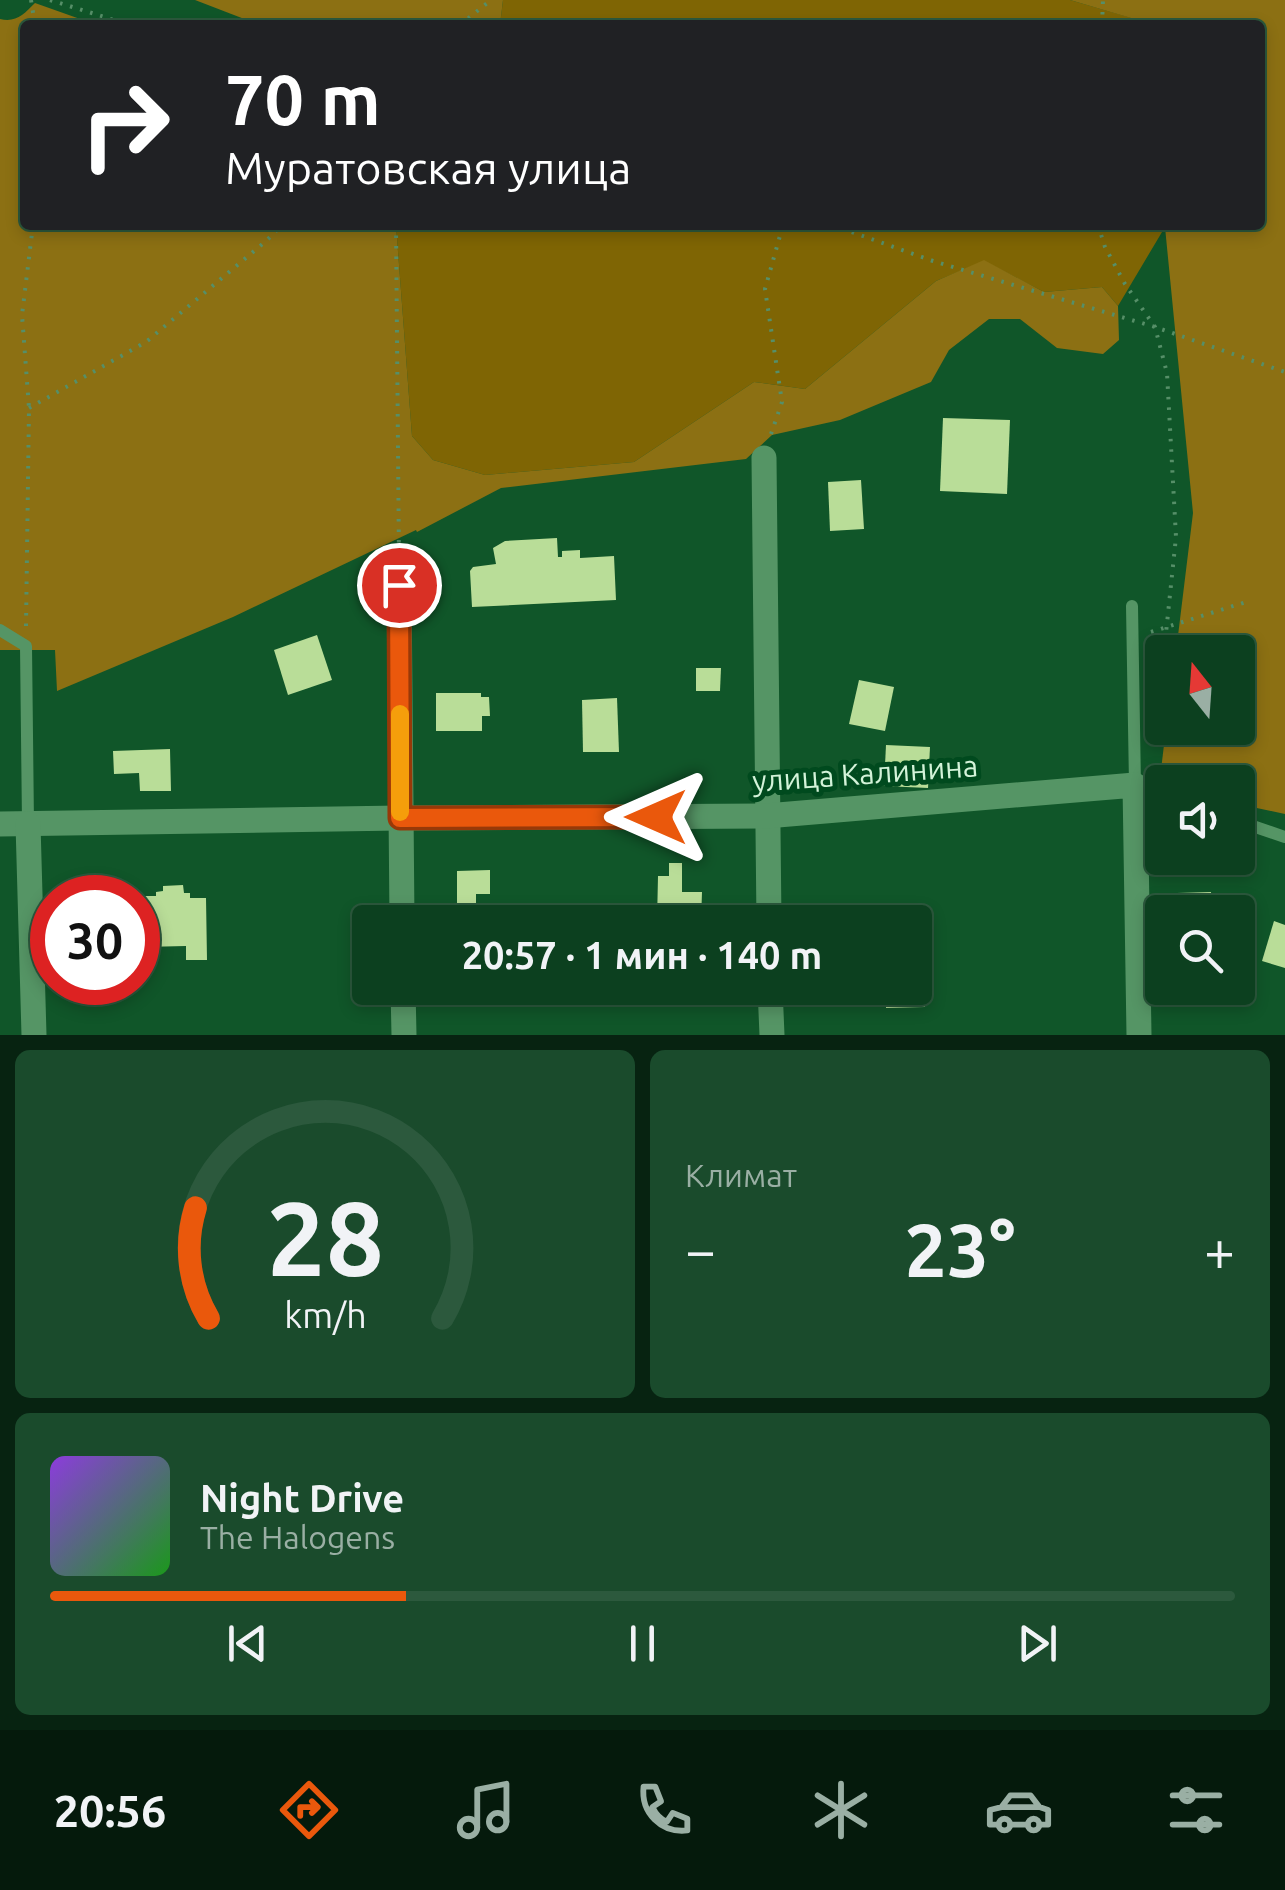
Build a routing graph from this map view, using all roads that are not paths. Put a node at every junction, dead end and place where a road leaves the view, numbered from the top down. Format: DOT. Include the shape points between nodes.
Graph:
graph roads {
  1 [pos="764,458"];
  2 [pos="399,585"];
  3 [pos="1132,606"];
  4 [pos="0,630"];
  5 [pos="1135,786"];
  6 [pos="1145,789"];
  7 [pos="766,816"];
  8 [pos="400,818"];
  9 [pos="0,824"];
  10 [pos="28,824"];
  11 [pos="1255,827"];
  12 [pos="1285,837"];
  13 [pos="402,905"];
  14 [pos="769,905"];
  15 [pos="404,1005"];
  16 [pos="771,1005"];
  17 [pos="34,1035"];
  18 [pos="404,1035"];
  19 [pos="772,1035"];
  20 [pos="1140,1035"];
  1 -- 7 [label="street"];
  2 -- 8 [label="street"];
  3 -- 5 [label="lane"];
  4 -- 10 [label="lane" via="26,646"];
  5 -- 6 [label="lane"];
  5 -- 7 [label="street, улица Калинина"];
  5 -- 20 [label="street"];
  7 -- 8 [label="street, улица Калинина"];
  7 -- 14 [label="street"];
  8 -- 10 [label="street, улица Калинина"];
  8 -- 13 [label="street"];
  9 -- 10 [label="street, улица Калинина"];
  10 -- 17 [label="street"];
  11 -- 12 [label="lane"];
  15 -- 18 [label="street"];
  16 -- 19 [label="street"];
}
